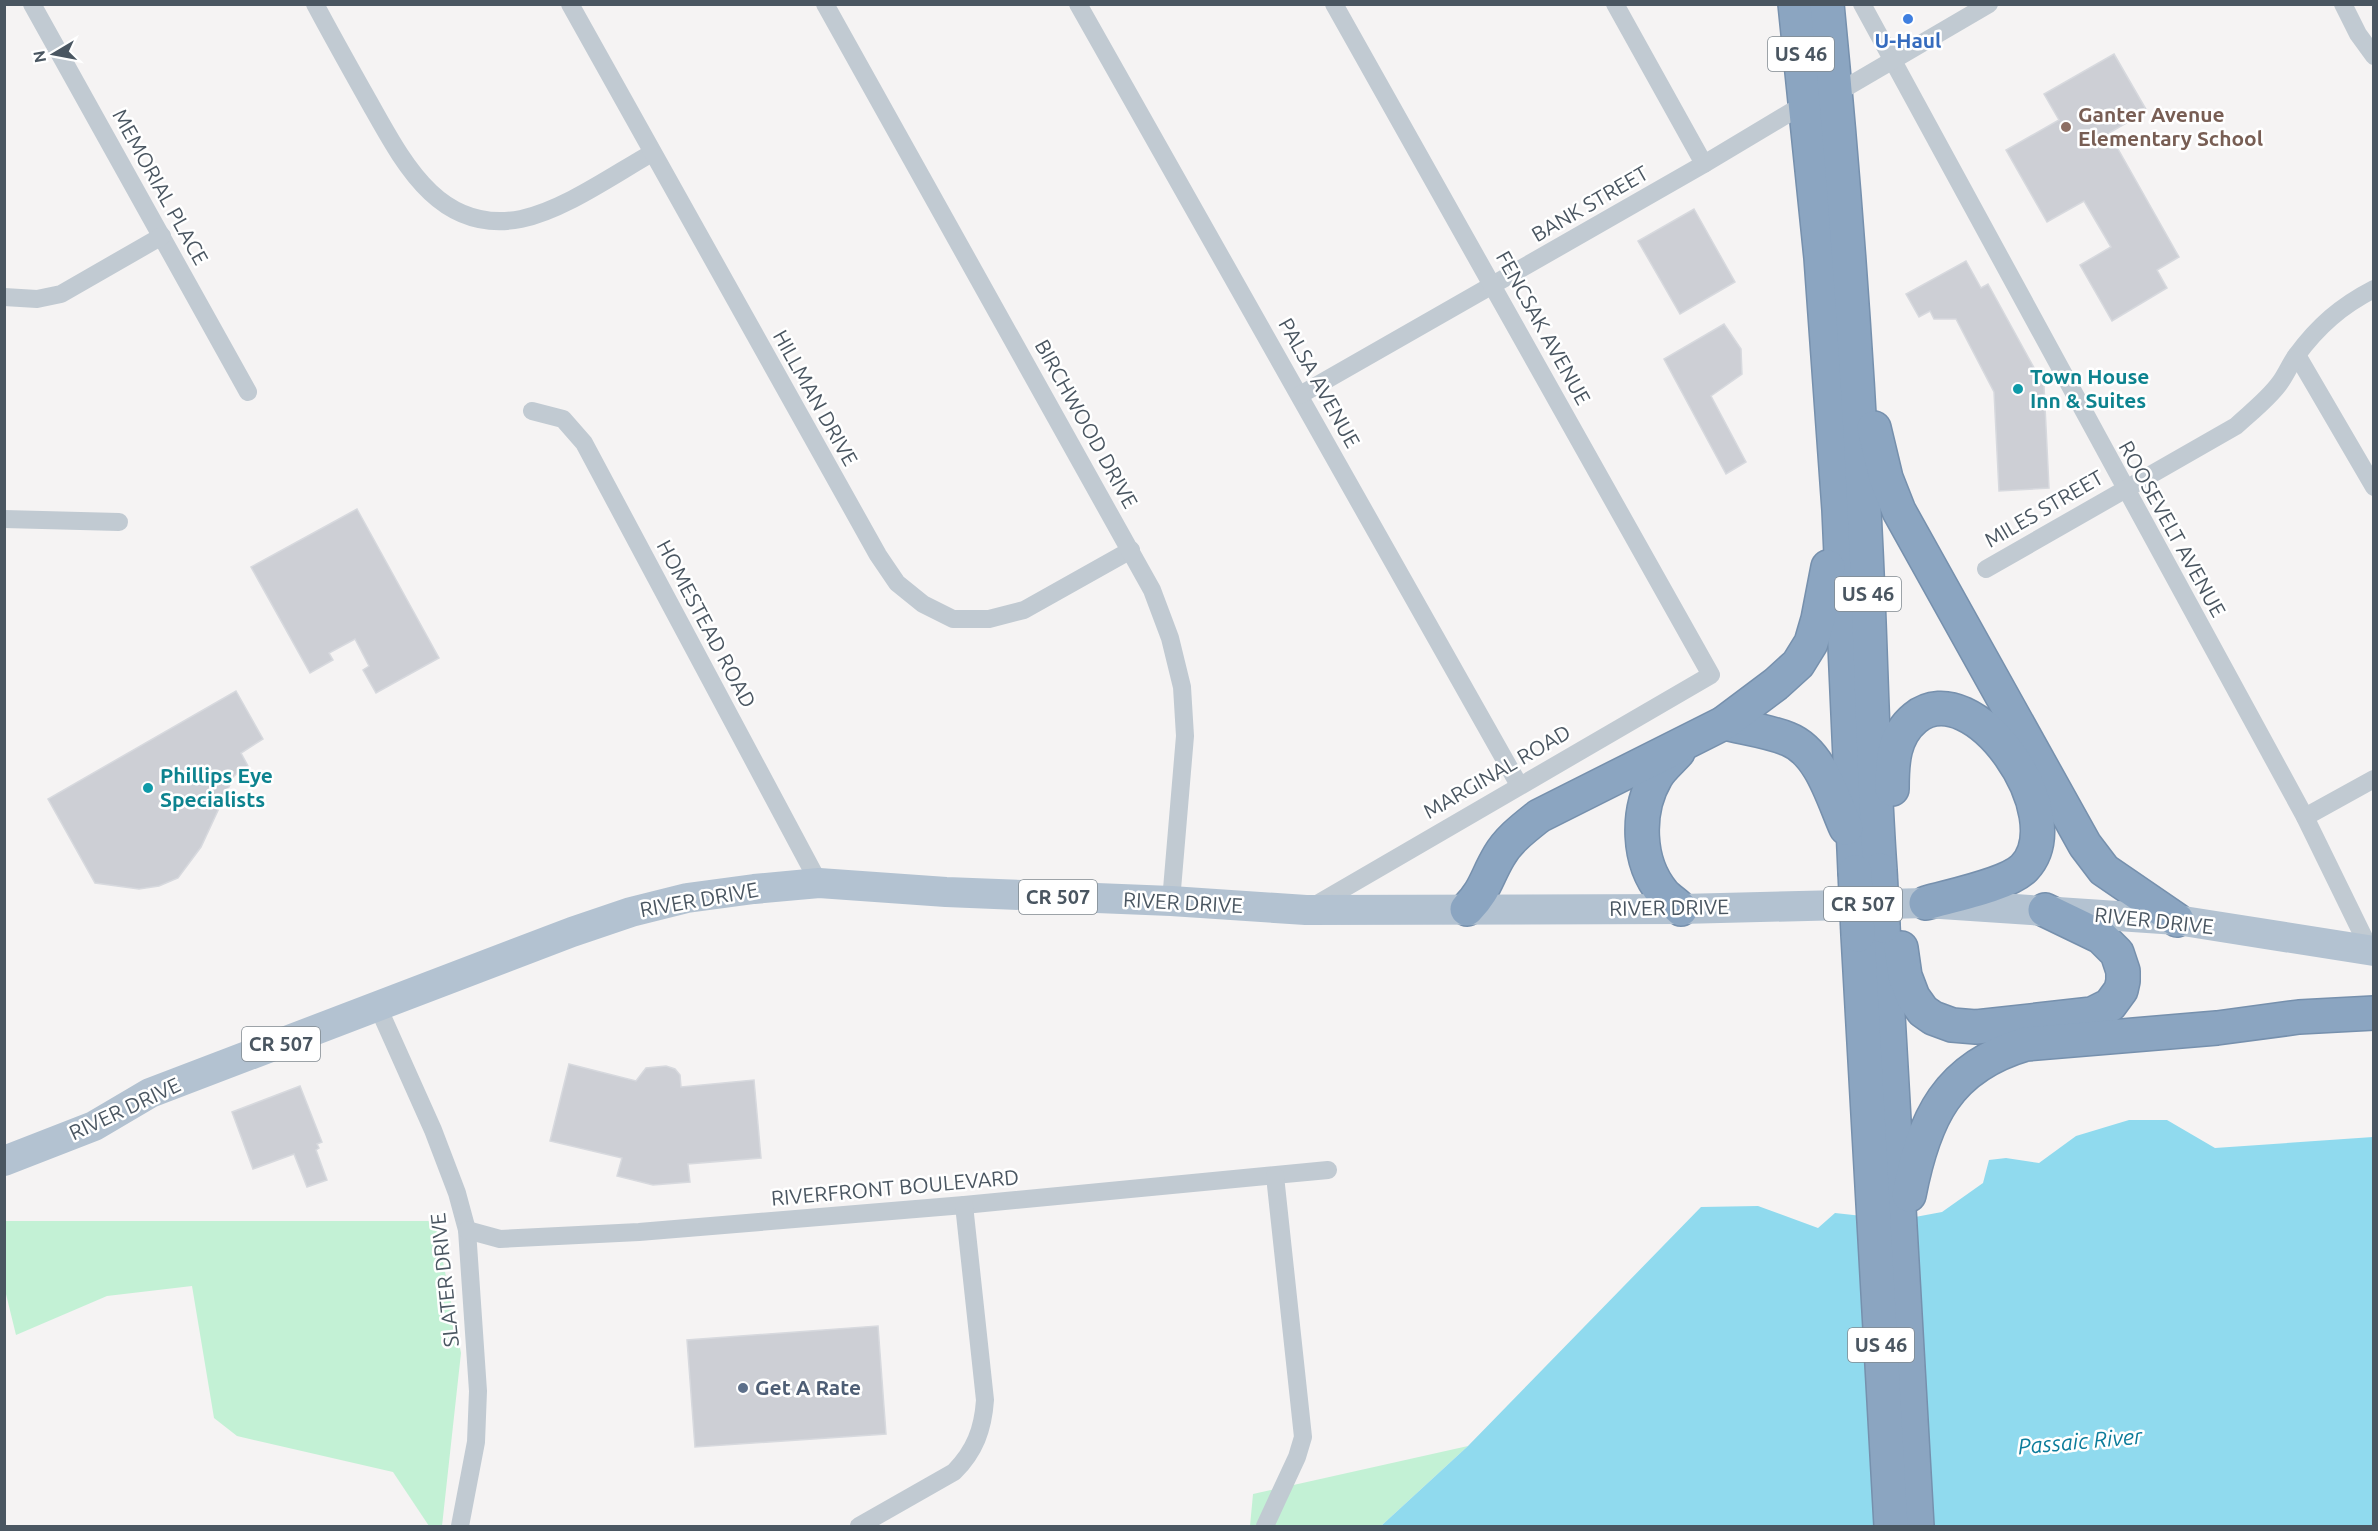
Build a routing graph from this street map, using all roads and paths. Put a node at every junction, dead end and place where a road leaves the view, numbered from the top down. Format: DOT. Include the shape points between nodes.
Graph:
graph roads {
  1 [pos="33,4"];
  2 [pos="315,4"];
  3 [pos="570,4"];
  4 [pos="825,4"];
  5 [pos="1078,4"];
  6 [pos="1334,4"];
  7 [pos="1615,4"];
  8 [pos="1795,4"];
  9 [pos="1827,4"];
  10 [pos="1862,4"];
  11 [pos="1989,4"];
  12 [pos="2343,4"];
  13 [pos="2373,56"];
  14 [pos="1891,60"];
  15 [pos="1821,98"];
  16 [pos="652,153"];
  17 [pos="1704,164"];
  18 [pos="162,236"];
  19 [pos="1493,285"];
  20 [pos="2373,290"];
  21 [pos="4,297"];
  22 [pos="2297,356"];
  23 [pos="1855,365"];
  24 [pos="248,392"];
  25 [pos="1300,395"];
  26 [pos="532,411"];
  27 [pos="2373,487"];
  28 [pos="2125,489"];
  29 [pos="1839,510"];
  30 [pos="4,519"];
  31 [pos="120,522"];
  32 [pos="1131,550"];
  33 [pos="1986,569"];
  34 [pos="1712,675"];
  35 [pos="1724,723"];
  36 [pos="1688,742"];
  37 [pos="2373,779"];
  38 [pos="1519,785"];
  39 [pos="2305,817"];
  40 [pos="1877,824"];
  41 [pos="1863,863"];
  42 [pos="819,883"];
  43 [pos="1171,901"];
  44 [pos="1926,903"];
  45 [pos="1467,909"];
  46 [pos="1681,909"];
  47 [pos="1306,910"];
  48 [pos="2045,910"];
  49 [pos="2177,920"];
  50 [pos="1871,930"];
  51 [pos="2372,951"];
  52 [pos="378,1007"];
  53 [pos="2373,1013"];
  54 [pos="4,1161"];
  55 [pos="1895,1161"];
  56 [pos="1328,1170"];
  57 [pos="1275,1176"];
  58 [pos="964,1205"];
  59 [pos="467,1230"];
  60 [pos="460,1527"];
  61 [pos="859,1527"];
  62 [pos="1265,1527"];
  63 [pos="1891,1527"];
  64 [pos="1917,1527"];
  1 -- 18 [label="street, MEMORIAL PLACE"];
  2 -- 16 [label="street" via="403,162 429,193 462,214 491,221 520,219 550,210"];
  3 -- 16 [label="street, HILLMAN DRIVE"];
  4 -- 32 [label="street, BIRCHWOOD DRIVE"];
  5 -- 25 [label="street, PALSA AVENUE"];
  6 -- 19 [label="street, FENCSAK AVENUE"];
  7 -- 17 [label="street"];
  8 -- 15 [label="highway, US 46"];
  9 -- 15 [label="highway, US 46"];
  10 -- 14 [label="street, ROOSEVELT AVENUE"];
  11 -- 14 [label="street, BANK STREET"];
  12 -- 13 [label="street"];
  14 -- 15 [label="street, BANK STREET"];
  14 -- 28 [label="street, ROOSEVELT AVENUE"];
  15 -- 17 [label="street, BANK STREET"];
  15 -- 23 [label="highway, US 46"];
  15 -- 29 [label="highway, US 46" via="1821,258"];
  16 -- 32 [label="street, HILLMAN DRIVE" via="897,583 923,604 953,618 989,619 1024,610"];
  17 -- 19 [label="street, BANK STREET"];
  18 -- 21 [label="street" via="61,294"];
  18 -- 24 [label="street, MEMORIAL PLACE"];
  19 -- 25 [label="street, BANK STREET"];
  19 -- 34 [label="street, FENCSAK AVENUE"];
  20 -- 22 [label="street, MILES STREET" via="2340,308"];
  22 -- 27 [label="street"];
  22 -- 28 [label="street, MILES STREET" via="2281,382 2236,426"];
  23 -- 40 [label="highway, US 46"];
  23 -- 49 [label="highway" via="1899,511 2085,845 2104,870"];
  25 -- 38 [label="street, PALSA AVENUE"];
  26 -- 42 [label="street, HOMESTEAD ROAD" via="564,419 584,443"];
  28 -- 33 [label="street, MILES STREET"];
  28 -- 39 [label="street, ROOSEVELT AVENUE"];
  29 -- 35 [label="highway" via="1811,643 1798,664"];
  29 -- 41 [label="highway, US 46"];
  30 -- 31 [label="street"];
  32 -- 43 [label="street, BIRCHWOOD DRIVE" via="1167,629 1182,687 1185,736"];
  34 -- 38 [label="street, MARGINAL ROAD"];
  35 -- 36 [label="highway"];
  35 -- 41 [label="highway" via="1790,740 1809,754"];
  36 -- 45 [label="highway" via="1539,816 1516,834 1499,856 1480,895"];
  36 -- 46 [label="highway" via="1657,775 1642,826 1646,859 1653,876"];
  37 -- 39 [label="street"];
  38 -- 47 [label="street, MARGINAL ROAD"];
  39 -- 51 [label="street, ROOSEVELT AVENUE"];
  40 -- 41 [label="highway, US 46"];
  40 -- 44 [label="highway" via="1892,790 1899,737 1911,721 1926,711 1955,710 1973,719 2017,765 2031,794 2038,823 2037,844 2029,862 2014,875"];
  41 -- 50 [label="highway, US 46, bridge"];
  42 -- 43 [label="main road, RIVER DRIVE / CR 507"];
  42 -- 52 [label="main road, RIVER DRIVE / CR 507" via="687,898 631,912"];
  43 -- 47 [label="main road, RIVER DRIVE / CR 507"];
  44 -- 46 [label="main road, RIVER DRIVE / CR 507"];
  44 -- 48 [label="main road, RIVER DRIVE / CR 507"];
  45 -- 46 [label="main road, RIVER DRIVE / CR 507"];
  45 -- 47 [label="main road, RIVER DRIVE / CR 507"];
  48 -- 49 [label="main road, RIVER DRIVE / CR 507"];
  48 -- 50 [label="highway" via="2100,937 2117,953 2123,981 2110,1005 2092,1014 1976,1027 1942,1022 1923,1011 1913,997 1901,946"];
  49 -- 51 [label="main road, RIVER DRIVE / CR 507"];
  50 -- 55 [label="highway, US 46"];
  52 -- 54 [label="main road, RIVER DRIVE / CR 507" via="150,1093 94,1126"];
  52 -- 59 [label="street, SLATER DRIVE" via="434,1130"];
  53 -- 55 [label="highway" via="2299,1017 2026,1044 2008,1049 1970,1069"];
  55 -- 63 [label="highway, US 46"];
  55 -- 64 [label="highway, US 46"];
  56 -- 57 [label="street, RIVERFRONT BOULEVARD"];
  57 -- 58 [label="street, RIVERFRONT BOULEVARD"];
  57 -- 62 [label="street" via="1303,1437 1298,1457"];
  58 -- 59 [label="street, RIVERFRONT BOULEVARD" via="639,1232 500,1239"];
  58 -- 61 [label="street" via="985,1400 979,1436 954,1472"];
  59 -- 60 [label="street, SLATER DRIVE" via="478,1391 476,1442"];
}
